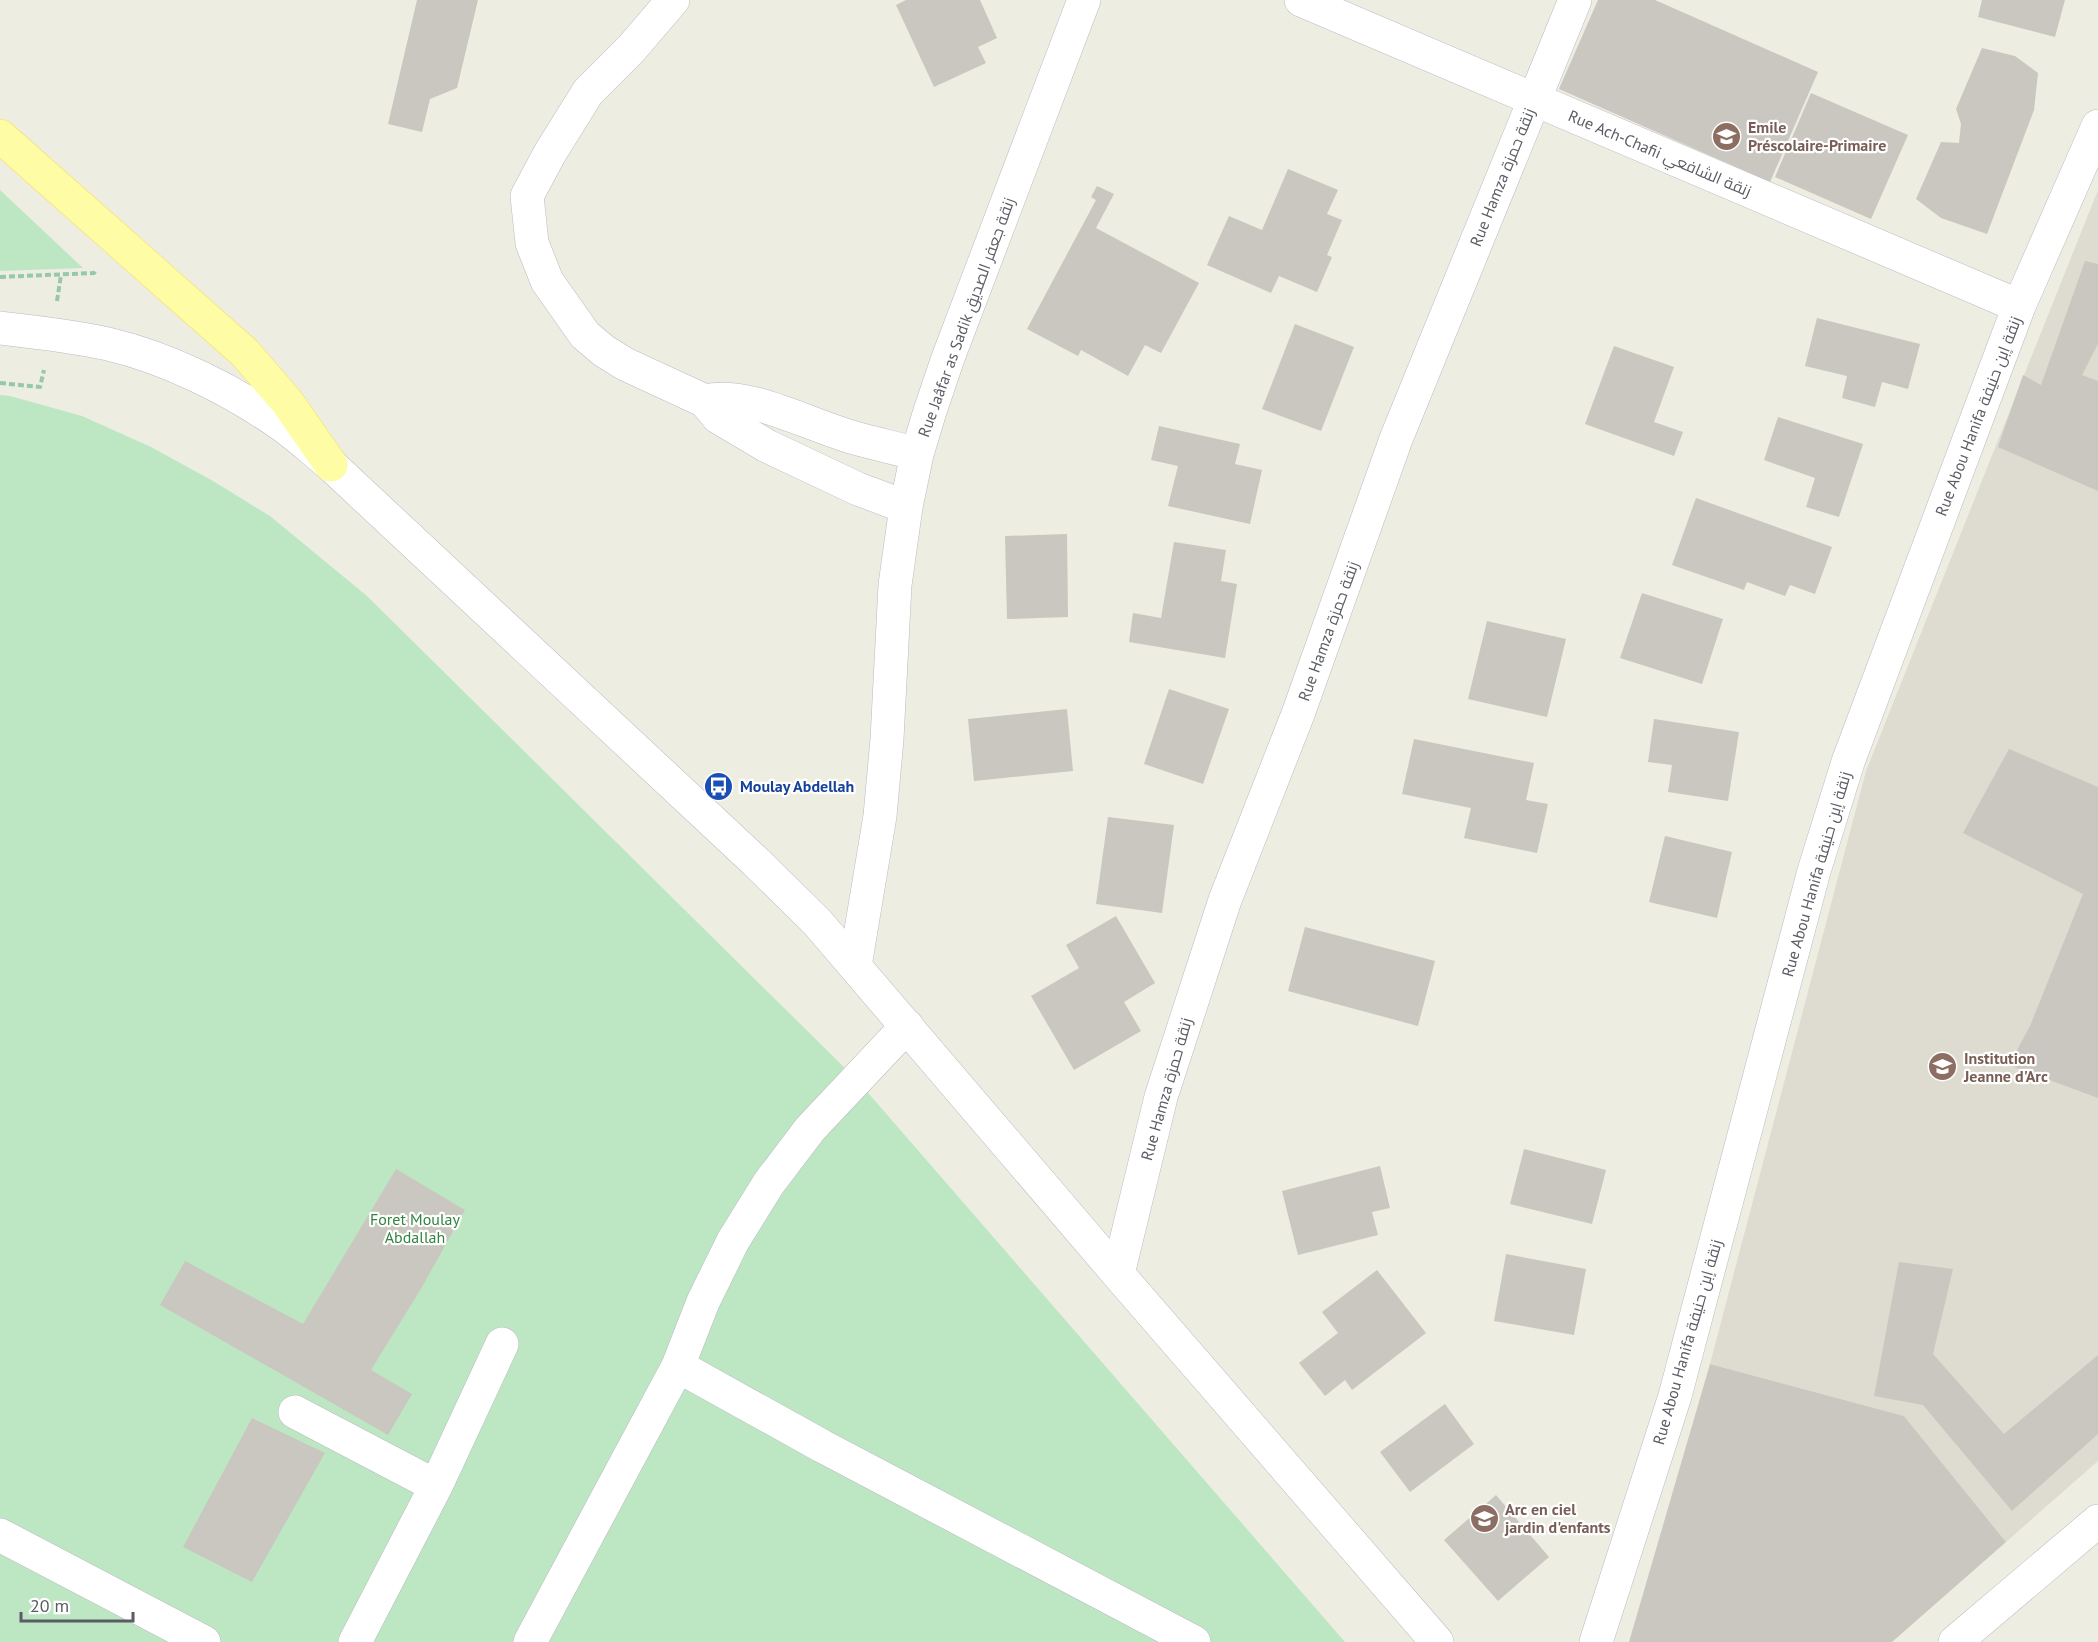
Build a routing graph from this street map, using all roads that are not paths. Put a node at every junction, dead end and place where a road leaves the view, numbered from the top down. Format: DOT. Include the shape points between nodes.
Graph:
graph roads {
  1 [pos="673,0"];
  2 [pos="1084,0"];
  3 [pos="1301,0"];
  4 [pos="1575,0"];
  5 [pos="1533,99"];
  6 [pos="2098,126"];
  7 [pos="0,136"];
  8 [pos="2019,306"];
  9 [pos="0,328"];
  10 [pos="705,401"];
  11 [pos="917,454"];
  12 [pos="331,465"];
  13 [pos="906,507"];
  14 [pos="855,966"];
  15 [pos="908,1026"];
  16 [pos="1118,1274"];
  17 [pos="502,1344"];
  18 [pos="678,1366"];
  19 [pos="296,1412"];
  20 [pos="436,1486"];
  21 [pos="2098,1521"];
  22 [pos="0,1535"];
  23 [pos="204,1642"];
  24 [pos="355,1642"];
  25 [pos="530,1642"];
  26 [pos="1194,1642"];
  27 [pos="1437,1642"];
  28 [pos="1596,1642"];
  29 [pos="1955,1642"];
  1 -- 10 [label="street" via="588,92 527,196 532,243 547,281 585,335 625,364"];
  2 -- 11 [label="street, Rue Jaâfar as Sadik زنقة جعفر الصديق" via="948,358"];
  3 -- 5 [label="street, Rue Ach-Chafii زنقة الشافعي"];
  4 -- 5 [label="street, Rue Hamza زنقة حمزة"];
  5 -- 8 [label="street, Rue Ach-Chafii زنقة الشافعي"];
  5 -- 16 [label="street, Rue Hamza زنقة حمزة" via="1396,439 1298,714 1225,900 1161,1097"];
  6 -- 8 [label="street, Rue Abou Hanifa زنقة اٍبن حنيفة"];
  7 -- 12 [label="main road" via="245,353 288,403"];
  8 -- 28 [label="street, Rue Abou Hanifa زنقة اٍبن حنيفة" via="1848,762 1814,871 1675,1396"];
  9 -- 12 [label="street" via="110,345 170,365 228,392 282,425"];
  10 -- 11 [label="street" via="719,398 752,404 843,435"];
  10 -- 13 [label="street" via="718,417 767,447"];
  11 -- 13 [label="street, Rue Jaâfar as Sadik زنقة جعفر الصديق"];
  12 -- 14 [label="street" via="756,862"];
  13 -- 14 [label="street, Rue Jaâfar as Sadik زنقة جعفر الصديق" via="895,585 880,816"];
  14 -- 15 [label="street"];
  15 -- 16 [label="street"];
  15 -- 18 [label="street" via="810,1130 769,1183 708,1292"];
  16 -- 27 [label="street"];
  17 -- 20 [label="street"];
  18 -- 25 [label="street"];
  18 -- 26 [label="street"];
  19 -- 20 [label="street"];
  20 -- 24 [label="street"];
  21 -- 29 [label="street"];
  22 -- 23 [label="street"];
}
